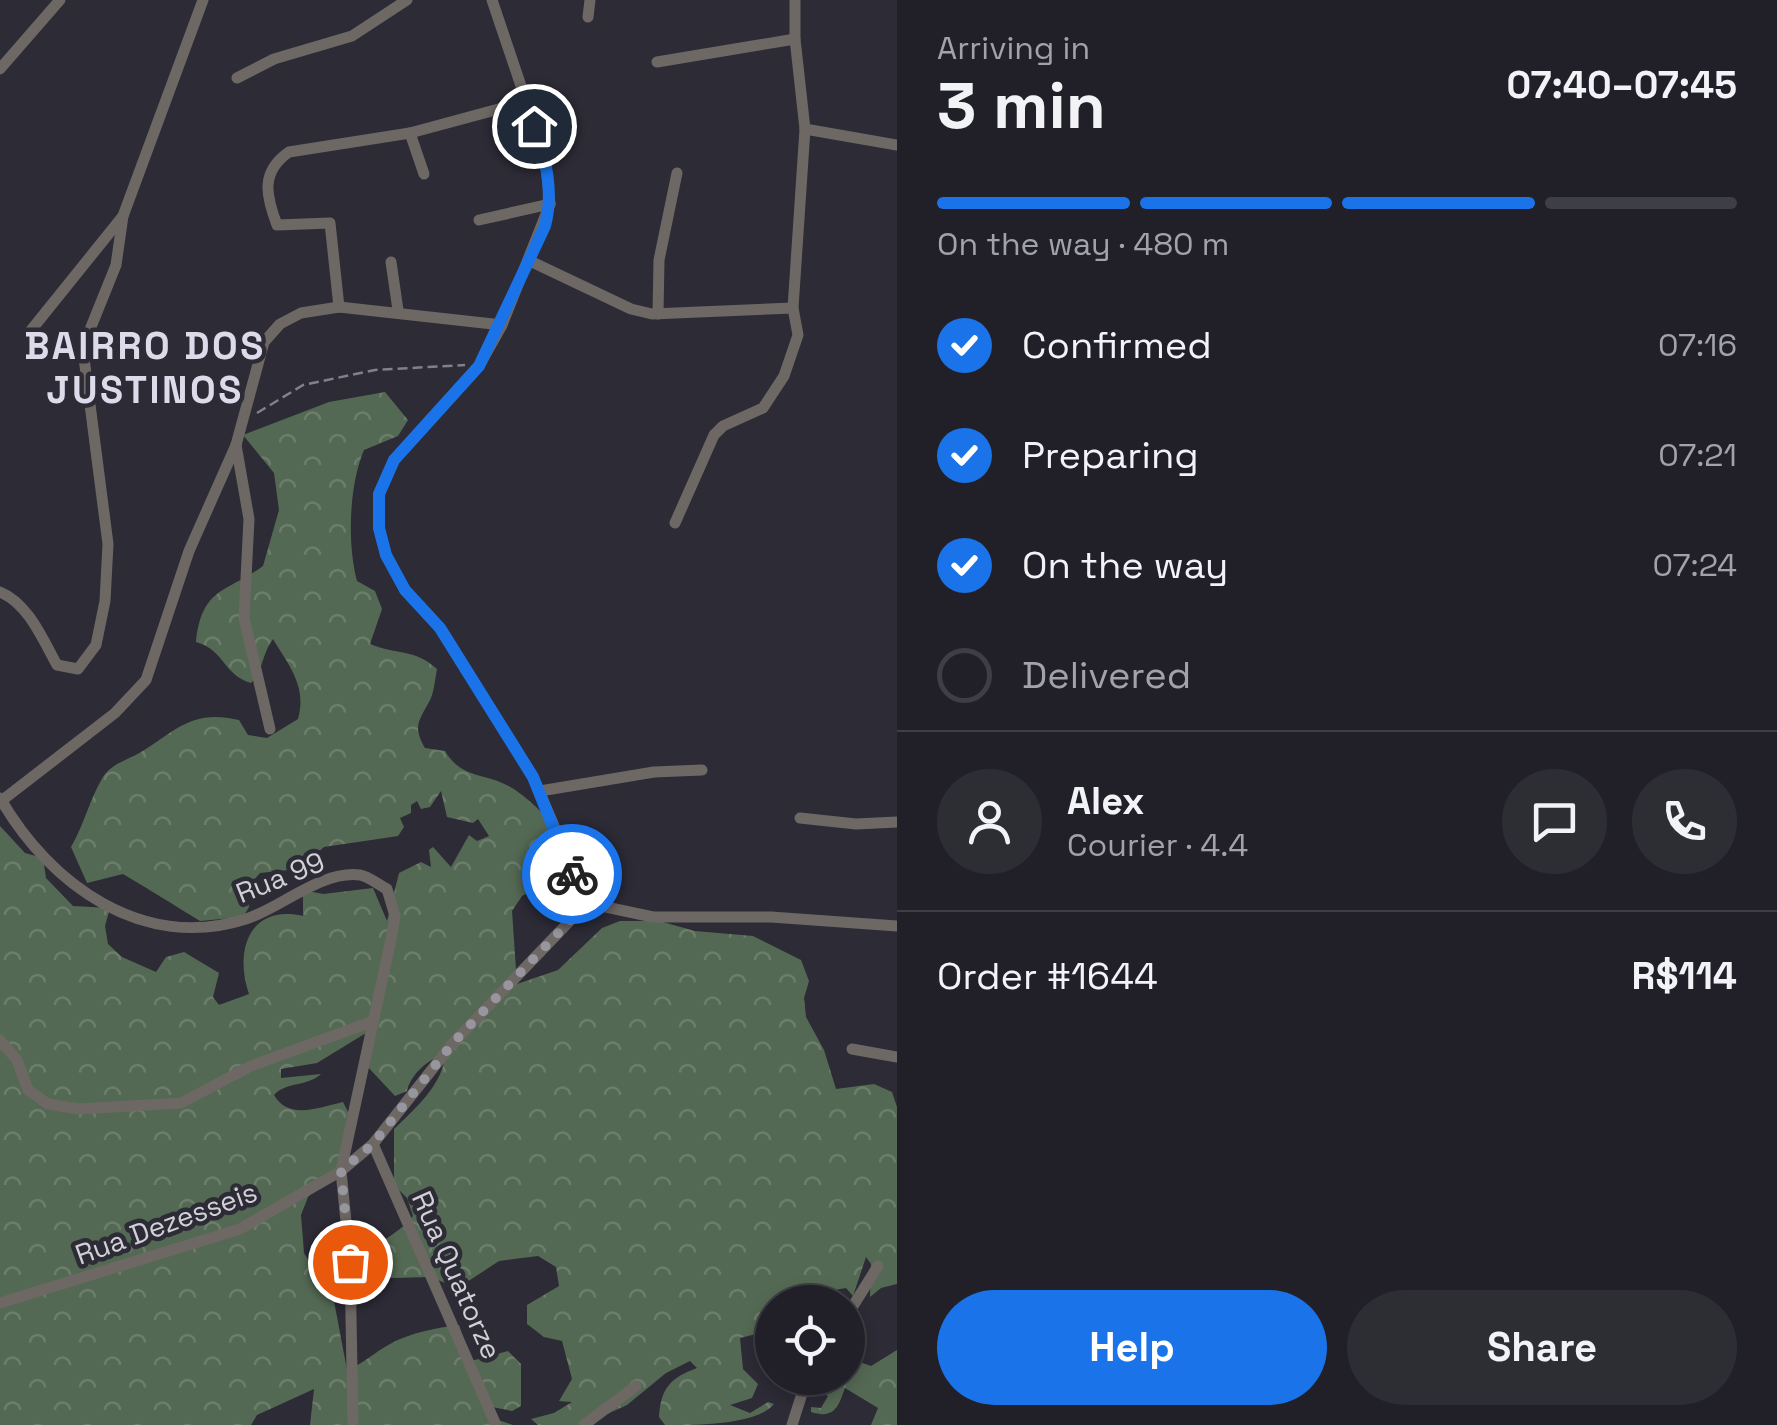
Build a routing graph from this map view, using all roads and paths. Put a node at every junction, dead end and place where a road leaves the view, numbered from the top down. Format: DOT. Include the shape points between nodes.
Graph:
graph roads {
  1 [pos="60,0"];
  2 [pos="203,0"];
  3 [pos="408,0"];
  4 [pos="492,0"];
  5 [pos="590,0"];
  6 [pos="795,0"];
  7 [pos="588,17"];
  8 [pos="794,39"];
  9 [pos="657,62"];
  10 [pos="0,69"];
  11 [pos="238,78"];
  12 [pos="525,102"];
  13 [pos="805,130"];
  14 [pos="410,133"];
  15 [pos="897,145"];
  16 [pos="677,173"];
  17 [pos="424,174"];
  18 [pos="550,204"];
  19 [pos="124,216"];
  20 [pos="479,220"];
  21 [pos="530,261"];
  22 [pos="391,262"];
  23 [pos="339,307"];
  24 [pos="794,308"];
  25 [pos="398,310"];
  26 [pos="658,314"];
  27 [pos="502,325"];
  28 [pos="28,334"];
  29 [pos="479,366"];
  30 [pos="239,424"];
  31 [pos="236,444"];
  32 [pos="675,523"];
  33 [pos="0,592"];
  34 [pos="270,729"];
  35 [pos="702,770"];
  36 [pos="540,792"];
  37 [pos="0,801"];
  38 [pos="800,818"];
  39 [pos="897,822"];
  40 [pos="587,903"];
  41 [pos="897,926"];
  42 [pos="372,1022"];
  43 [pos="0,1040"];
  44 [pos="852,1049"];
  45 [pos="897,1057"];
  46 [pos="373,1144"];
  47 [pos="341,1171"];
  48 [pos="878,1266"];
  49 [pos="865,1287"];
  50 [pos="0,1303"];
  51 [pos="636,1386"];
  52 [pos="802,1395"];
  53 [pos="353,1425"];
  54 [pos="496,1425"];
  55 [pos="584,1425"];
  56 [pos="792,1425"];
  1 -- 10 [label="street"];
  2 -- 19 [label="street"];
  3 -- 11 [label="street" via="352,36 274,59"];
  4 -- 12 [label="street"];
  5 -- 7 [label="street"];
  6 -- 8 [label="street"];
  8 -- 9 [label="street"];
  8 -- 13 [label="street"];
  12 -- 14 [label="street"];
  12 -- 18 [label="street" via="545,157"];
  13 -- 15 [label="street"];
  13 -- 24 [label="street"];
  14 -- 17 [label="street"];
  14 -- 23 [label="street" via="289,152 269,174 265,194 276,226 330,223"];
  16 -- 26 [label="street" via="659,260"];
  18 -- 20 [label="street"];
  18 -- 21 [label="street"];
  19 -- 28 [label="street"];
  19 -- 33 [label="street" via="116,265 84,358 108,544 96,645 78,669 58,666 36,626"];
  21 -- 26 [label="street" via="631,310"];
  21 -- 27 [label="street"];
  22 -- 25 [label="street"];
  23 -- 25 [label="street"];
  23 -- 30 [label="street" via="301,313 264,342"];
  24 -- 26 [label="street"];
  24 -- 32 [label="street" via="798,335 778,388 763,408 714,435"];
  25 -- 27 [label="street"];
  27 -- 29 [label="street"];
  29 -- 30 [label="path" via="375,370 302,385"];
  29 -- 36 [label="street" via="394,460 379,494 379,528 405,590 440,628"];
  30 -- 31 [label="street"];
  31 -- 34 [label="street" via="248,519 244,618"];
  31 -- 37 [label="street" via="146,680 115,714"];
  35 -- 36 [label="street"];
  36 -- 40 [label="street"];
  37 -- 42 [label="street, Rua 99" via="72,886 148,925 208,928 248,919 330,880 360,875 387,889 395,916"];
  38 -- 39 [label="street"];
  40 -- 41 [label="street" via="653,917"];
  40 -- 46 [label="street, Rua Dezesseis" via="453,1043"];
  42 -- 43 [label="street" via="251,1066 181,1103 96,1108 48,1104 28,1090 17,1060"];
  42 -- 47 [label="street"];
  44 -- 45 [label="street"];
  46 -- 47 [label="street, Rua Dezesseis"];
  46 -- 54 [label="street, Rua Quatorze"];
  47 -- 50 [label="street, Rua Dezesseis" via="240,1229"];
  47 -- 53 [label="street"];
  48 -- 49 [label="street"];
  51 -- 55 [label="street"];
  52 -- 56 [label="street"];
}
